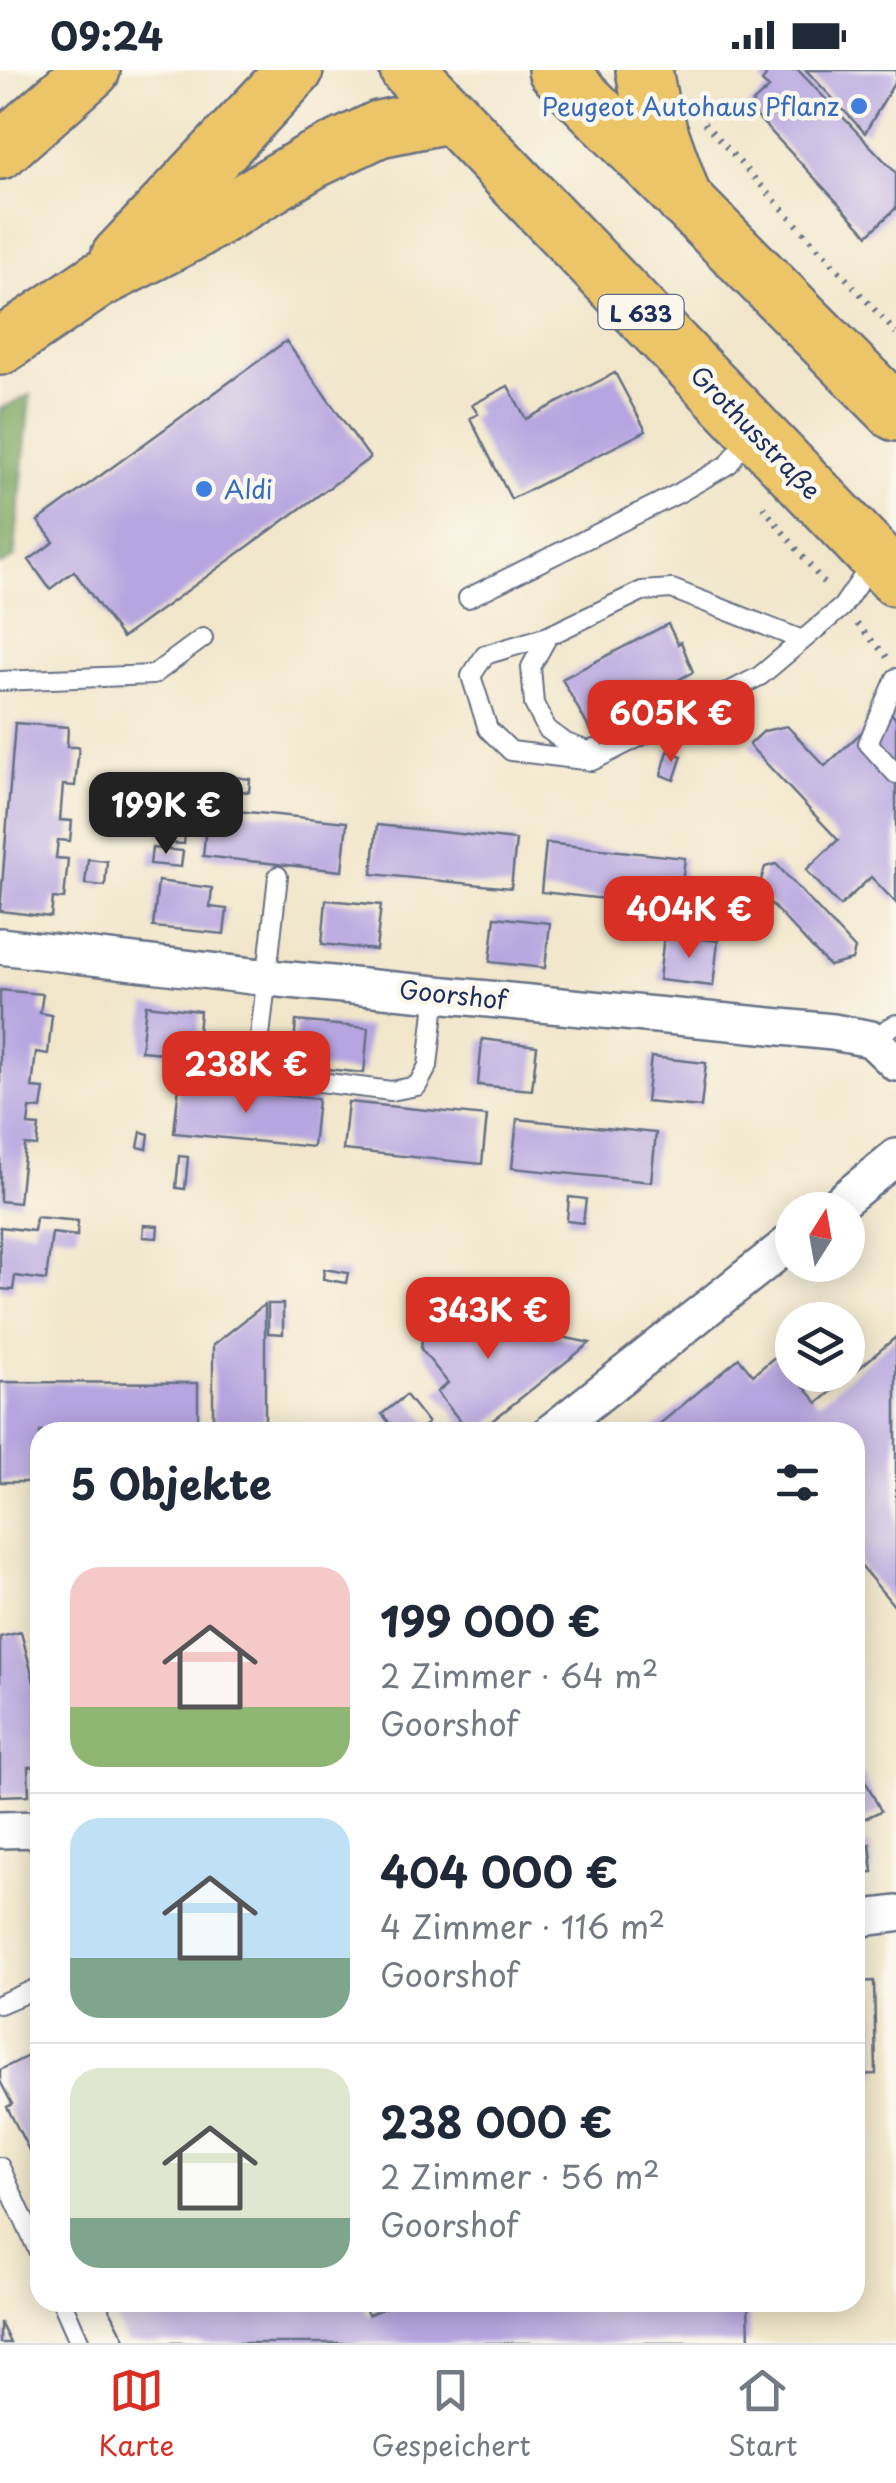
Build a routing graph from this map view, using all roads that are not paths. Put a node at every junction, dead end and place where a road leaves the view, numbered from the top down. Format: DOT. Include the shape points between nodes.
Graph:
graph roads {
  1 [pos="92,70"];
  2 [pos="295,70"];
  3 [pos="408,70"];
  4 [pos="556,70"];
  5 [pos="644,70"];
  6 [pos="452,114"];
  7 [pos="0,151"];
  8 [pos="684,200"];
  9 [pos="97,281"];
  10 [pos="0,348"];
  11 [pos="896,413"];
  12 [pos="752,429"];
  13 [pos="886,568"];
  14 [pos="468,598"];
  15 [pos="548,636"];
  16 [pos="203,638"];
  17 [pos="802,640"];
  18 [pos="896,678"];
  19 [pos="0,681"];
  20 [pos="712,702"];
  21 [pos="896,774"];
  22 [pos="278,876"];
  23 [pos="0,946"];
  24 [pos="269,978"];
  25 [pos="436,992"];
  26 [pos="888,1042"];
  27 [pos="896,1157"];
  28 [pos="854,1192"];
  29 [pos="775,1254"];
  30 [pos="564,1422"];
  31 [pos="30,1829"];
  32 [pos="0,1830"];
  33 [pos="896,1914"];
  34 [pos="865,1917"];
  35 [pos="30,1990"];
  36 [pos="0,2004"];
  37 [pos="0,2166"];
  38 [pos="30,2233"];
  39 [pos="66,2312"];
  40 [pos="80,2343"];
  1 -- 7 [label="main road"];
  2 -- 9 [label="main road"];
  3 -- 6 [label="main road, Grothusstraße / L 633"];
  4 -- 8 [label="main road"];
  5 -- 8 [label="main road"];
  6 -- 9 [label="main road" via="372,131"];
  6 -- 12 [label="main road, Grothusstraße / L 633"];
  8 -- 11 [label="main road"];
  9 -- 10 [label="main road"];
  12 -- 13 [label="main road, Grothusstraße / L 633"];
  12 -- 14 [label="lane" via="729,464"];
  13 -- 17 [label="lane"];
  15 -- 17 [label="lane" via="642,591 672,589"];
  15 -- 20 [label="lane" via="531,668 534,704 547,729 588,752 672,708"];
  15 -- 20 [label="lane" via="485,655 471,676 488,729 510,750 592,761"];
  16 -- 19 [label="lane" via="153,675"];
  17 -- 20 [label="lane" via="760,676"];
  18 -- 21 [label="lane" via="868,742"];
  22 -- 24 [label="lane"];
  23 -- 24 [label="street, Goorshof"];
  24 -- 25 [label="street, Goorshof"];
  24 -- 25 [label="lane" via="259,1045 268,1072 391,1091 417,1086 424,1077"];
  25 -- 26 [label="street, Goorshof"];
  27 -- 28 [label="street"];
  29 -- 30 [label="street"];
  31 -- 32 [label="street"];
  33 -- 34 [label="street"];
  35 -- 36 [label="lane"];
  37 -- 38 [label="lane"];
  39 -- 40 [label="lane"];
}
